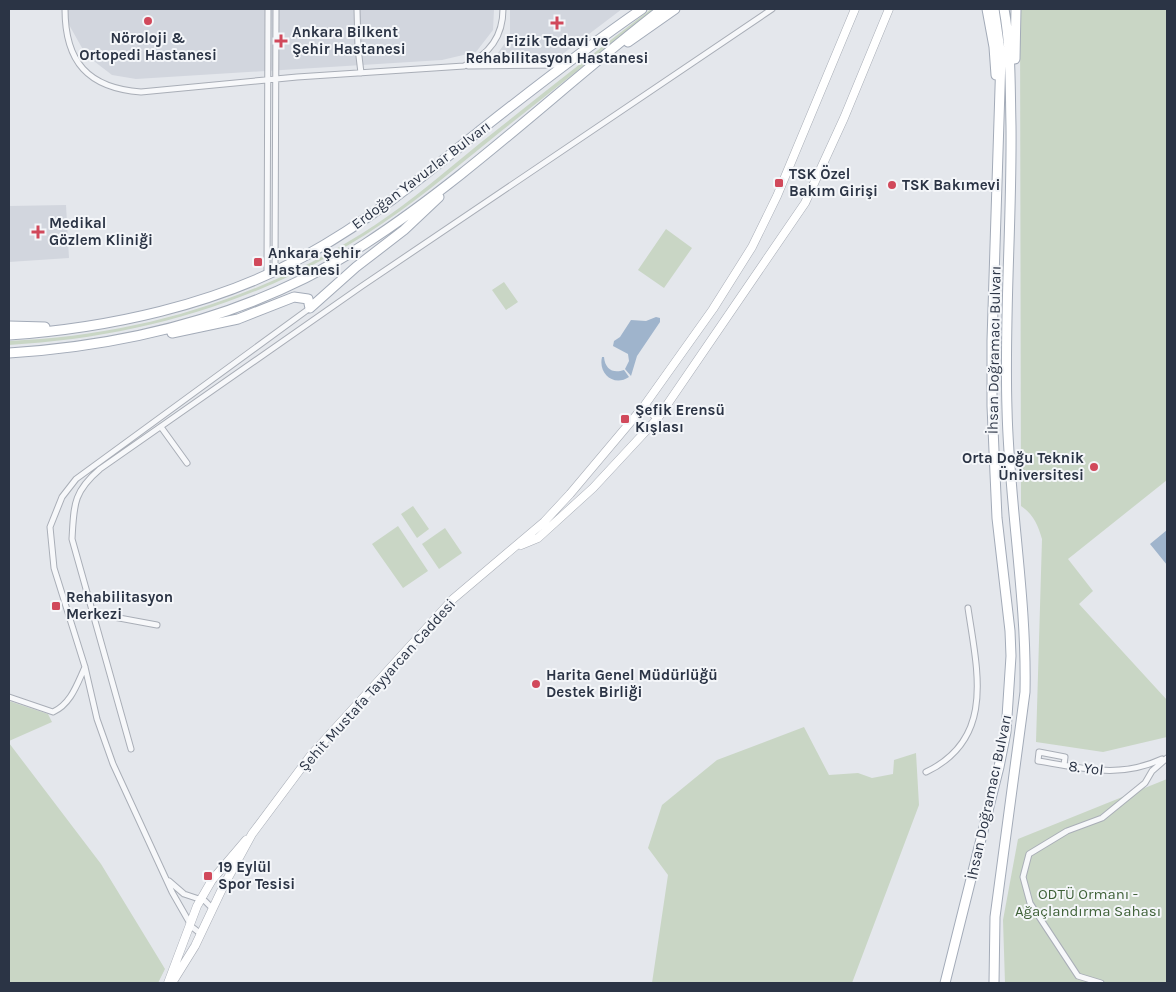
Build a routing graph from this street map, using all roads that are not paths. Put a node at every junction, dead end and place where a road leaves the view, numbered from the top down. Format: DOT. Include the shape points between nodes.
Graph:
graph roads {
  1 [pos="65,9"];
  2 [pos="268,9"];
  3 [pos="276,9"];
  4 [pos="358,9"];
  5 [pos="503,9"];
  6 [pos="662,9"];
  7 [pos="675,9"];
  8 [pos="772,9"];
  9 [pos="855,9"];
  10 [pos="889,9"];
  11 [pos="987,9"];
  12 [pos="994,9"];
  13 [pos="1004,9"];
  14 [pos="1016,9"];
  15 [pos="640,10"];
  16 [pos="562,65"];
  17 [pos="464,66"];
  18 [pos="361,73"];
  19 [pos="578,77"];
  20 [pos="268,80"];
  21 [pos="275,80"];
  22 [pos="999,144"];
  23 [pos="1011,154"];
  24 [pos="472,166"];
  25 [pos="271,273"];
  26 [pos="310,308"];
  27 [pos="9,326"];
  28 [pos="63,329"];
  29 [pos="9,335"];
  30 [pos="115,342"];
  31 [pos="9,353"];
  32 [pos="644,406"];
  33 [pos="658,418"];
  34 [pos="161,427"];
  35 [pos="187,463"];
  36 [pos="514,547"];
  37 [pos="968,608"];
  38 [pos="92,613"];
  39 [pos="157,625"];
  40 [pos="85,666"];
  41 [pos="9,697"];
  42 [pos="131,749"];
  43 [pos="1167,758"];
  44 [pos="1064,765"];
  45 [pos="926,772"];
  46 [pos="252,834"];
  47 [pos="166,879"];
  48 [pos="200,899"];
  49 [pos="213,909"];
  50 [pos="189,923"];
  51 [pos="201,934"];
  52 [pos="170,983"];
  53 [pos="946,983"];
  54 [pos="994,983"];
  55 [pos="1101,983"];
  1 -- 20 [label="street" via="65,28 74,57 91,77 103,85 141,92"];
  2 -- 20 [label="street"];
  3 -- 21 [label="street"];
  4 -- 18 [label="street"];
  5 -- 17 [label="street" via="500,33 491,47 477,60"];
  6 -- 19 [label="main road, Erdoğan Yavuzlar Bulvarı"];
  7 -- 19 [label="main road, Erdoğan Yavuzlar Bulvarı"];
  8 -- 34 [label="street" via="362,286"];
  9 -- 32 [label="main road, Şehit Mustafa Tayyarcan Caddesi" via="791,167 752,247 713,309"];
  10 -- 33 [label="main road, Şehit Mustafa Tayyarcan Caddesi" via="805,203"];
  11 -- 22 [label="main road" via="994,47"];
  12 -- 22 [label="main road, İhsan Doğramacı Bulvarı" via="1001,57"];
  13 -- 23 [label="main road, İhsan Doğramacı Bulvarı" via="1010,54"];
  14 -- 23 [label="main road"];
  15 -- 16 [label="main road, Erdoğan Yavuzlar Bulvarı"];
  16 -- 17 [label="street"];
  16 -- 25 [label="main road, Erdoğan Yavuzlar Bulvarı" via="378,210 323,246"];
  17 -- 18 [label="street"];
  18 -- 21 [label="street"];
  19 -- 24 [label="main road, Erdoğan Yavuzlar Bulvarı"];
  20 -- 21 [label="street"];
  20 -- 25 [label="street"];
  21 -- 25 [label="street"];
  22 -- 53 [label="main road, İhsan Doğramacı Bulvarı" via="992,406 997,518 1010,631 1010,690 999,767"];
  23 -- 54 [label="main road, İhsan Doğramacı Bulvarı" via="1007,409 1024,606 1025,692 995,917"];
  24 -- 26 [label="main road" via="404,230"];
  24 -- 30 [label="main road, Erdoğan Yavuzlar Bulvarı" via="363,245 305,278 204,319"];
  25 -- 28 [label="main road, Erdoğan Yavuzlar Bulvarı" via="183,304"];
  26 -- 30 [label="main road" via="308,299 294,297 247,316 210,326"];
  26 -- 40 [label="street" via="76,479 62,497 50,527 54,568"];
  27 -- 28 [label="main road"];
  28 -- 29 [label="main road, Erdoğan Yavuzlar Bulvarı"];
  30 -- 31 [label="main road, Erdoğan Yavuzlar Bulvarı"];
  32 -- 33 [label="main road"];
  32 -- 36 [label="main road, Şehit Mustafa Tayyarcan Caddesi" via="570,494"];
  33 -- 36 [label="main road, Şehit Mustafa Tayyarcan Caddesi" via="605,476 547,530 538,538"];
  34 -- 35 [label="street"];
  34 -- 38 [label="street" via="85,482 74,505 72,538"];
  36 -- 46 [label="main road, Şehit Mustafa Tayyarcan Caddesi" via="453,599 311,755"];
  37 -- 45 [label="street" via="979,695 976,717 960,747 945,763"];
  38 -- 39 [label="street"];
  38 -- 42 [label="street"];
  40 -- 41 [label="street" via="63,708 53,712"];
  40 -- 47 [label="street" via="97,719 113,764"];
  43 -- 44 [label="street, 8. Yol" via="1128,771 1099,771"];
  43 -- 55 [label="street" via="1152,771 1145,783 1102,818 1067,831 1029,854 1023,877 1030,904 1078,976"];
  44 -- 44 [label="street, 8. Yol" via="1066,757 1039,752 1038,761"];
  46 -- 48 [label="main road, Şehit Mustafa Tayyarcan Caddesi"];
  46 -- 49 [label="main road, Şehit Mustafa Tayyarcan Caddesi"];
  47 -- 48 [label="street" via="184,894"];
  47 -- 50 [label="street"];
  48 -- 49 [label="street"];
  48 -- 50 [label="main road, Şehit Mustafa Tayyarcan Caddesi"];
  49 -- 51 [label="main road, Şehit Mustafa Tayyarcan Caddesi"];
  50 -- 51 [label="street"];
  50 -- 52 [label="main road, Şehit Mustafa Tayyarcan Caddesi"];
  51 -- 52 [label="main road, Şehit Mustafa Tayyarcan Caddesi"];
}
